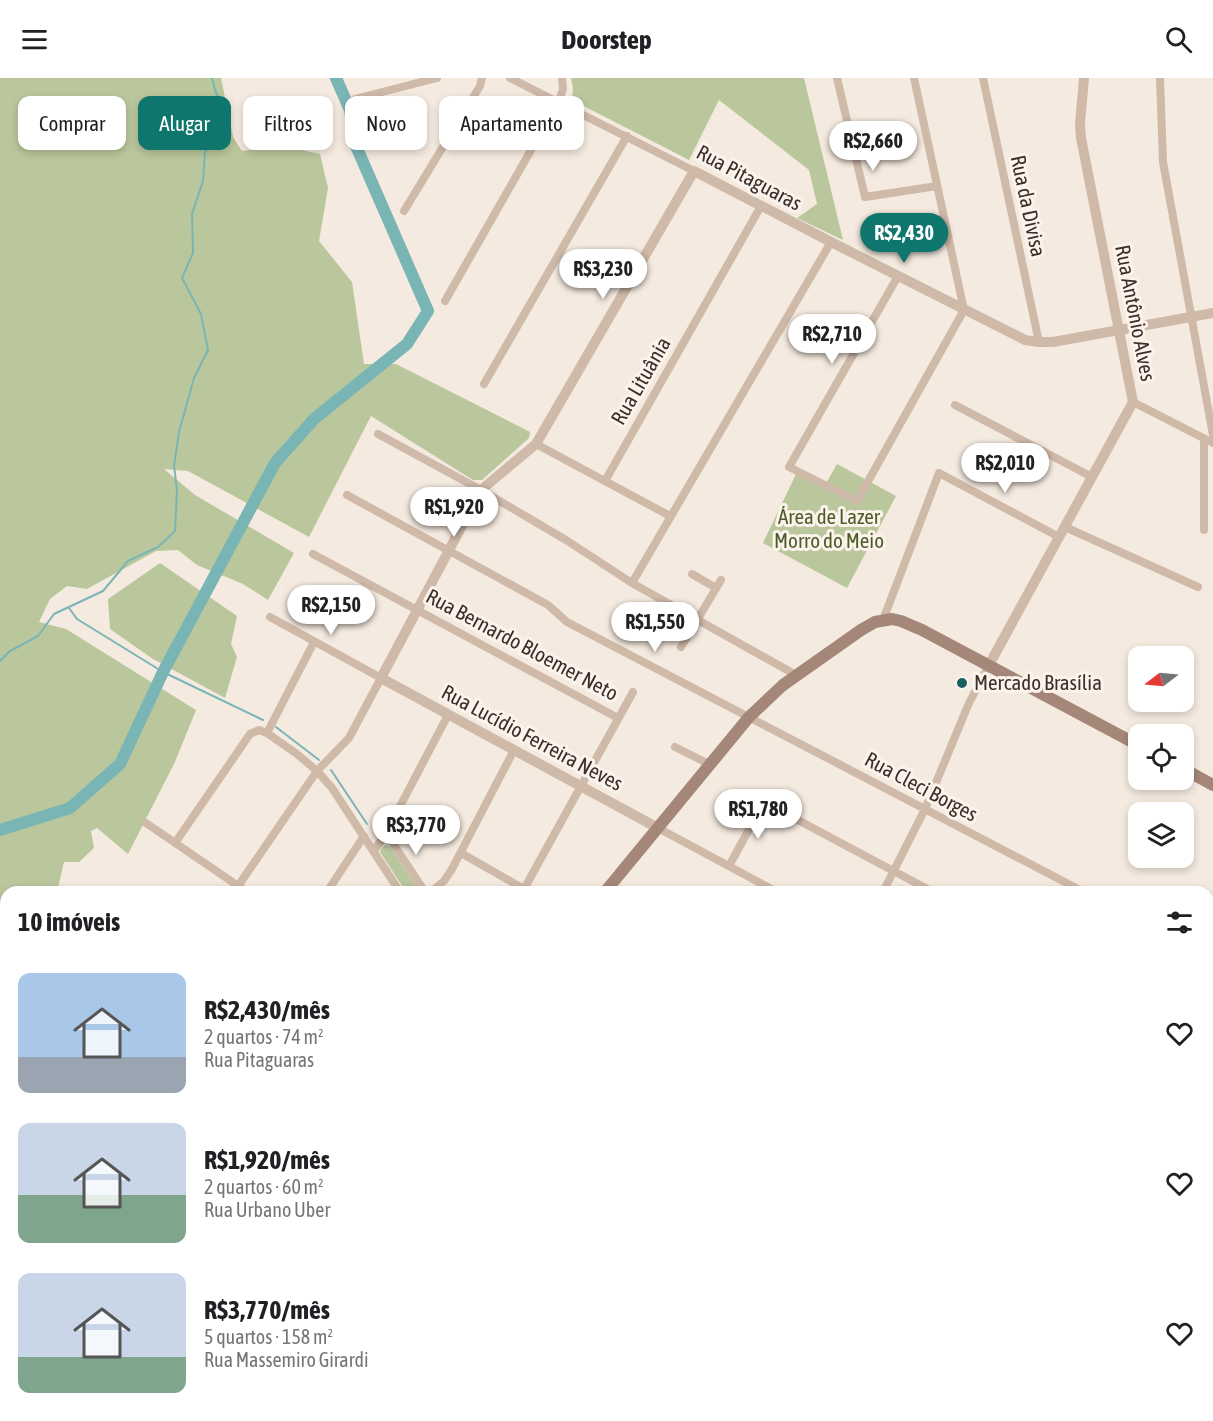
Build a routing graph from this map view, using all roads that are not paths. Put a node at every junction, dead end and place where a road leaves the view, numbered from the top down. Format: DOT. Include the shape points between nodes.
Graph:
graph roads {
  1 [pos="436,78"];
  2 [pos="482,78"];
  3 [pos="510,78"];
  4 [pos="562,78"];
  5 [pos="838,78"];
  6 [pos="914,78"];
  7 [pos="983,78"];
  8 [pos="1084,78"];
  9 [pos="1160,78"];
  10 [pos="366,96"];
  11 [pos="549,96"];
  12 [pos="561,96"];
  13 [pos="584,114"];
  14 [pos="627,136"];
  15 [pos="532,150"];
  16 [pos="694,171"];
  17 [pos="937,186"];
  18 [pos="761,206"];
  19 [pos="404,211"];
  20 [pos="831,243"];
  21 [pos="898,276"];
  22 [pos="445,302"];
  23 [pos="964,310"];
  24 [pos="1213,313"];
  25 [pos="1191,317"];
  26 [pos="1119,330"];
  27 [pos="1039,342"];
  28 [pos="484,384"];
  29 [pos="1133,402"];
  30 [pos="955,405"];
  31 [pos="378,434"];
  32 [pos="1213,435"];
  33 [pos="1204,439"];
  34 [pos="536,444"];
  35 [pos="1213,444"];
  36 [pos="1092,477"];
  37 [pos="605,481"];
  38 [pos="481,490"];
  39 [pos="347,495"];
  40 [pos="670,516"];
  41 [pos="1204,530"];
  42 [pos="1062,532"];
  43 [pos="449,550"];
  44 [pos="313,554"];
  45 [pos="692,574"];
  46 [pos="632,583"];
  47 [pos="1198,587"];
  48 [pos="417,610"];
  49 [pos="270,617"];
  50 [pos="698,620"];
  51 [pos="883,620"];
  52 [pos="314,642"];
  53 [pos="681,647"];
  54 [pos="989,665"];
  55 [pos="796,675"];
  56 [pos="381,678"];
  57 [pos="633,692"];
  58 [pos="448,715"];
  59 [pos="748,717"];
  60 [pos="618,718"];
  61 [pos="267,733"];
  62 [pos="1128,740"];
  63 [pos="675,747"];
  64 [pos="514,750"];
  65 [pos="709,764"];
  66 [pos="317,771"];
  67 [pos="1194,775"];
  68 [pos="1213,785"];
  69 [pos="581,786"];
  70 [pos="924,809"];
  71 [pos="146,823"];
  72 [pos="658,828"];
  73 [pos="386,833"];
  74 [pos="364,836"];
  75 [pos="175,843"];
  76 [pos="374,851"];
  77 [pos="461,853"];
  78 [pos="729,867"];
  79 [pos="894,871"];
  80 [pos="232,886"];
  81 [pos="238,886"];
  82 [pos="331,886"];
  83 [pos="396,886"];
  84 [pos="420,886"];
  85 [pos="438,886"];
  86 [pos="517,886"];
  87 [pos="528,886"];
  88 [pos="615,886"];
  89 [pos="765,886"];
  90 [pos="886,886"];
  91 [pos="922,886"];
  92 [pos="1072,886"];
  1 -- 10 [label="street"];
  2 -- 19 [label="street"];
  3 -- 11 [label="street, Rua Pitaguaras"];
  4 -- 12 [label="street"];
  5 -- 17 [label="street" via="865,197"];
  6 -- 17 [label="street"];
  7 -- 27 [label="street, Rua da Divisa"];
  8 -- 26 [label="street, Rua Antônio Alves" via="1080,134"];
  9 -- 25 [label="street" via="1161,154"];
  13 -- 14 [label="street, Rua Pitaguaras"];
  14 -- 16 [label="street, Rua Pitaguaras"];
  14 -- 28 [label="street"];
  15 -- 22 [label="street"];
  16 -- 18 [label="street, Rua Pitaguaras"];
  16 -- 34 [label="street"];
  17 -- 23 [label="street"];
  18 -- 20 [label="street, Rua Pitaguaras"];
  18 -- 37 [label="street, Rua Lituânia"];
  20 -- 21 [label="street, Rua Pitaguaras"];
  20 -- 40 [label="street"];
  21 -- 23 [label="street, Rua Pitaguaras"];
  21 -- 23 [label="street" via="789,466 857,501"];
  23 -- 27 [label="street, Rua Pitaguaras" via="1012,335"];
  24 -- 25 [label="street, Rua Pitaguaras"];
  25 -- 26 [label="street, Rua Pitaguaras"];
  25 -- 32 [label="street"];
  26 -- 27 [label="street, Rua Pitaguaras"];
  26 -- 29 [label="street, Rua Antônio Alves"];
  29 -- 33 [label="street"];
  29 -- 36 [label="street, Rua Antônio Alves"];
  30 -- 36 [label="street"];
  31 -- 38 [label="street"];
  33 -- 35 [label="street"];
  33 -- 41 [label="street"];
  34 -- 37 [label="street"];
  34 -- 38 [label="street"];
  36 -- 42 [label="street, Rua Antônio Alves"];
  37 -- 40 [label="street"];
  38 -- 43 [label="street"];
  38 -- 46 [label="street"];
  39 -- 43 [label="street, Rua Cleci Borges"];
  40 -- 46 [label="street"];
  42 -- 47 [label="street"];
  42 -- 51 [label="street" via="939,473"];
  42 -- 54 [label="street, Rua Antônio Alves"];
  43 -- 48 [label="street"];
  43 -- 59 [label="street, Rua Cleci Borges" via="549,605 567,622"];
  44 -- 48 [label="street, Rua Bernardo Bloemer Neto"];
  45 -- 50 [label="street" via="719,584"];
  46 -- 50 [label="street"];
  48 -- 56 [label="street"];
  48 -- 60 [label="street, Rua Bernardo Bloemer Neto"];
  49 -- 52 [label="street, Rua Lucídio Ferreira Neves"];
  50 -- 53 [label="street"];
  50 -- 55 [label="street"];
  51 -- 54 [label="main road" via="910,624"];
  51 -- 55 [label="main road" via="861,630"];
  52 -- 56 [label="street, Rua Lucídio Ferreira Neves"];
  52 -- 61 [label="street"];
  54 -- 62 [label="main road"];
  54 -- 70 [label="street"];
  55 -- 59 [label="main road"];
  56 -- 58 [label="street, Rua Lucídio Ferreira Neves"];
  56 -- 66 [label="street" via="349,738"];
  57 -- 60 [label="street"];
  58 -- 64 [label="street, Rua Lucídio Ferreira Neves"];
  58 -- 73 [label="street"];
  59 -- 65 [label="main road"];
  59 -- 70 [label="street, Rua Cleci Borges"];
  60 -- 69 [label="street"];
  61 -- 66 [label="street"];
  61 -- 75 [label="street" via="253,732"];
  63 -- 65 [label="street"];
  64 -- 69 [label="street, Rua Lucídio Ferreira Neves"];
  64 -- 77 [label="street"];
  65 -- 72 [label="main road"];
  66 -- 74 [label="street"];
  66 -- 81 [label="street"];
  67 -- 68 [label="main road"];
  69 -- 72 [label="street, Rua Lucídio Ferreira Neves"];
  69 -- 87 [label="street"];
  70 -- 79 [label="street"];
  70 -- 92 [label="street, Rua Cleci Borges"];
  71 -- 75 [label="street"];
  72 -- 78 [label="street, Rua Lucídio Ferreira Neves"];
  72 -- 88 [label="main road"];
  73 -- 76 [label="street"];
  73 -- 84 [label="street"];
  74 -- 76 [label="street"];
  74 -- 82 [label="street"];
  75 -- 80 [label="street"];
  76 -- 83 [label="street"];
  77 -- 85 [label="street"];
  77 -- 86 [label="street"];
  78 -- 79 [label="street" via="764,802"];
  78 -- 89 [label="street, Rua Lucídio Ferreira Neves"];
  79 -- 90 [label="street"];
  79 -- 91 [label="street"];
}
